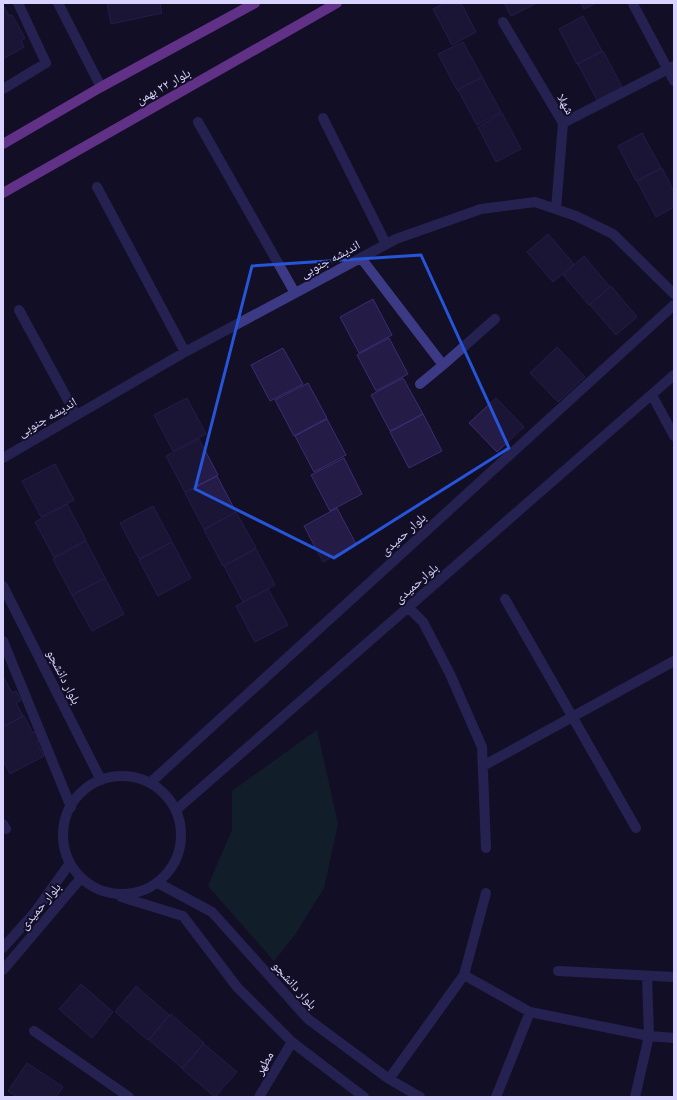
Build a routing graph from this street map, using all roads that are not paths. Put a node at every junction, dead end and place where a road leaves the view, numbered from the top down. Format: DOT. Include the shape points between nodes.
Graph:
graph roads {
  1 [pos="18,3"];
  2 [pos="58,3"];
  3 [pos="255,3"];
  4 [pos="337,3"];
  5 [pos="633,4"];
  6 [pos="503,22"];
  7 [pos="671,67"];
  8 [pos="674,81"];
  9 [pos="100,87"];
  10 [pos="3,89"];
  11 [pos="323,118"];
  12 [pos="198,122"];
  13 [pos="563,123"];
  14 [pos="3,144"];
  15 [pos="97,187"];
  16 [pos="3,193"];
  17 [pos="556,209"];
  18 [pos="386,244"];
  19 [pos="361,258"];
  20 [pos="295,293"];
  21 [pos="674,294"];
  22 [pos="674,305"];
  23 [pos="19,310"];
  24 [pos="495,318"];
  25 [pos="185,352"];
  26 [pos="442,365"];
  27 [pos="674,375"];
  28 [pos="420,384"];
  29 [pos="652,395"];
  30 [pos="76,415"];
  31 [pos="674,436"];
  32 [pos="3,458"];
  33 [pos="3,586"];
  34 [pos="505,599"];
  35 [pos="408,607"];
  36 [pos="3,641"];
  37 [pos="674,661"];
  38 [pos="572,717"];
  39 [pos="483,766"];
  40 [pos="101,780"];
  41 [pos="150,783"];
  42 [pos="71,807"];
  43 [pos="176,810"];
  44 [pos="636,828"];
  45 [pos="486,848"];
  46 [pos="70,863"];
  47 [pos="81,878"];
  48 [pos="158,883"];
  49 [pos="486,893"];
  50 [pos="109,894"];
  51 [pos="3,948"];
  52 [pos="3,970"];
  53 [pos="558,971"];
  54 [pos="464,975"];
  55 [pos="647,976"];
  56 [pos="674,978"];
  57 [pos="530,1012"];
  58 [pos="34,1031"];
  59 [pos="649,1036"];
  60 [pos="674,1038"];
  61 [pos="292,1042"];
  62 [pos="389,1079"];
  63 [pos="129,1097"];
  64 [pos="259,1097"];
  65 [pos="364,1097"];
  66 [pos="420,1097"];
  67 [pos="496,1097"];
  68 [pos="635,1097"];
  1 -- 10 [label="street" via="46,63"];
  2 -- 9 [label="street"];
  3 -- 9 [label="main road"];
  4 -- 16 [label="main road, بلوار ۲۲ بهمن"];
  5 -- 7 [label="street"];
  6 -- 13 [label="street, شهلا"];
  7 -- 8 [label="street"];
  7 -- 13 [label="street"];
  9 -- 14 [label="main road"];
  11 -- 18 [label="street"];
  12 -- 20 [label="street"];
  13 -- 17 [label="street, شهلا"];
  15 -- 25 [label="street"];
  17 -- 18 [label="street, اندیشه جنوبی" via="535,202 481,209"];
  17 -- 21 [label="street, اندیشه جنوبی" via="613,234"];
  18 -- 19 [label="street, اندیشه جنوبی"];
  19 -- 20 [label="street, اندیشه جنوبی"];
  19 -- 26 [label="street"];
  20 -- 25 [label="street, اندیشه جنوبی"];
  22 -- 41 [label="street, بلوار حمیدی"];
  23 -- 30 [label="street"];
  24 -- 26 [label="street"];
  25 -- 30 [label="street, اندیشه جنوبی"];
  26 -- 28 [label="street"];
  27 -- 29 [label="street, بلوارحمیدی"];
  29 -- 31 [label="street"];
  29 -- 35 [label="street, بلوارحمیدی"];
  30 -- 32 [label="street, اندیشه جنوبی"];
  33 -- 40 [label="street, بلوار دانشجو"];
  34 -- 38 [label="street"];
  35 -- 39 [label="street" via="423,622 450,674 482,746"];
  35 -- 43 [label="street, بلوارحمیدی"];
  36 -- 42 [label="street"];
  37 -- 38 [label="street"];
  38 -- 39 [label="street"];
  38 -- 44 [label="street"];
  39 -- 45 [label="street"];
  40 -- 41 [label="street" via="131,776"];
  40 -- 42 [label="street" via="77,797"];
  41 -- 43 [label="street" via="162,791"];
  42 -- 46 [label="street" via="66,815 63,834"];
  43 -- 48 [label="street" via="182,841 177,860"];
  46 -- 47 [label="street"];
  46 -- 51 [label="street, بلوار حمیدی" via="35,912"];
  47 -- 50 [label="street"];
  47 -- 52 [label="street, بلوار حمیدی"];
  48 -- 50 [label="street" via="149,889 129,895"];
  48 -- 62 [label="street, بلوار دانشجو" via="212,912 308,1019"];
  49 -- 54 [label="street"];
  50 -- 61 [label="street" via="183,916 237,987"];
  53 -- 55 [label="street"];
  54 -- 57 [label="street"];
  54 -- 62 [label="street"];
  55 -- 56 [label="street"];
  55 -- 59 [label="street"];
  57 -- 59 [label="street"];
  57 -- 67 [label="street"];
  58 -- 63 [label="street"];
  59 -- 60 [label="street"];
  59 -- 68 [label="street"];
  61 -- 64 [label="street, مطهر"];
  61 -- 65 [label="street"];
  62 -- 66 [label="street, بلوار دانشجو"];
}
